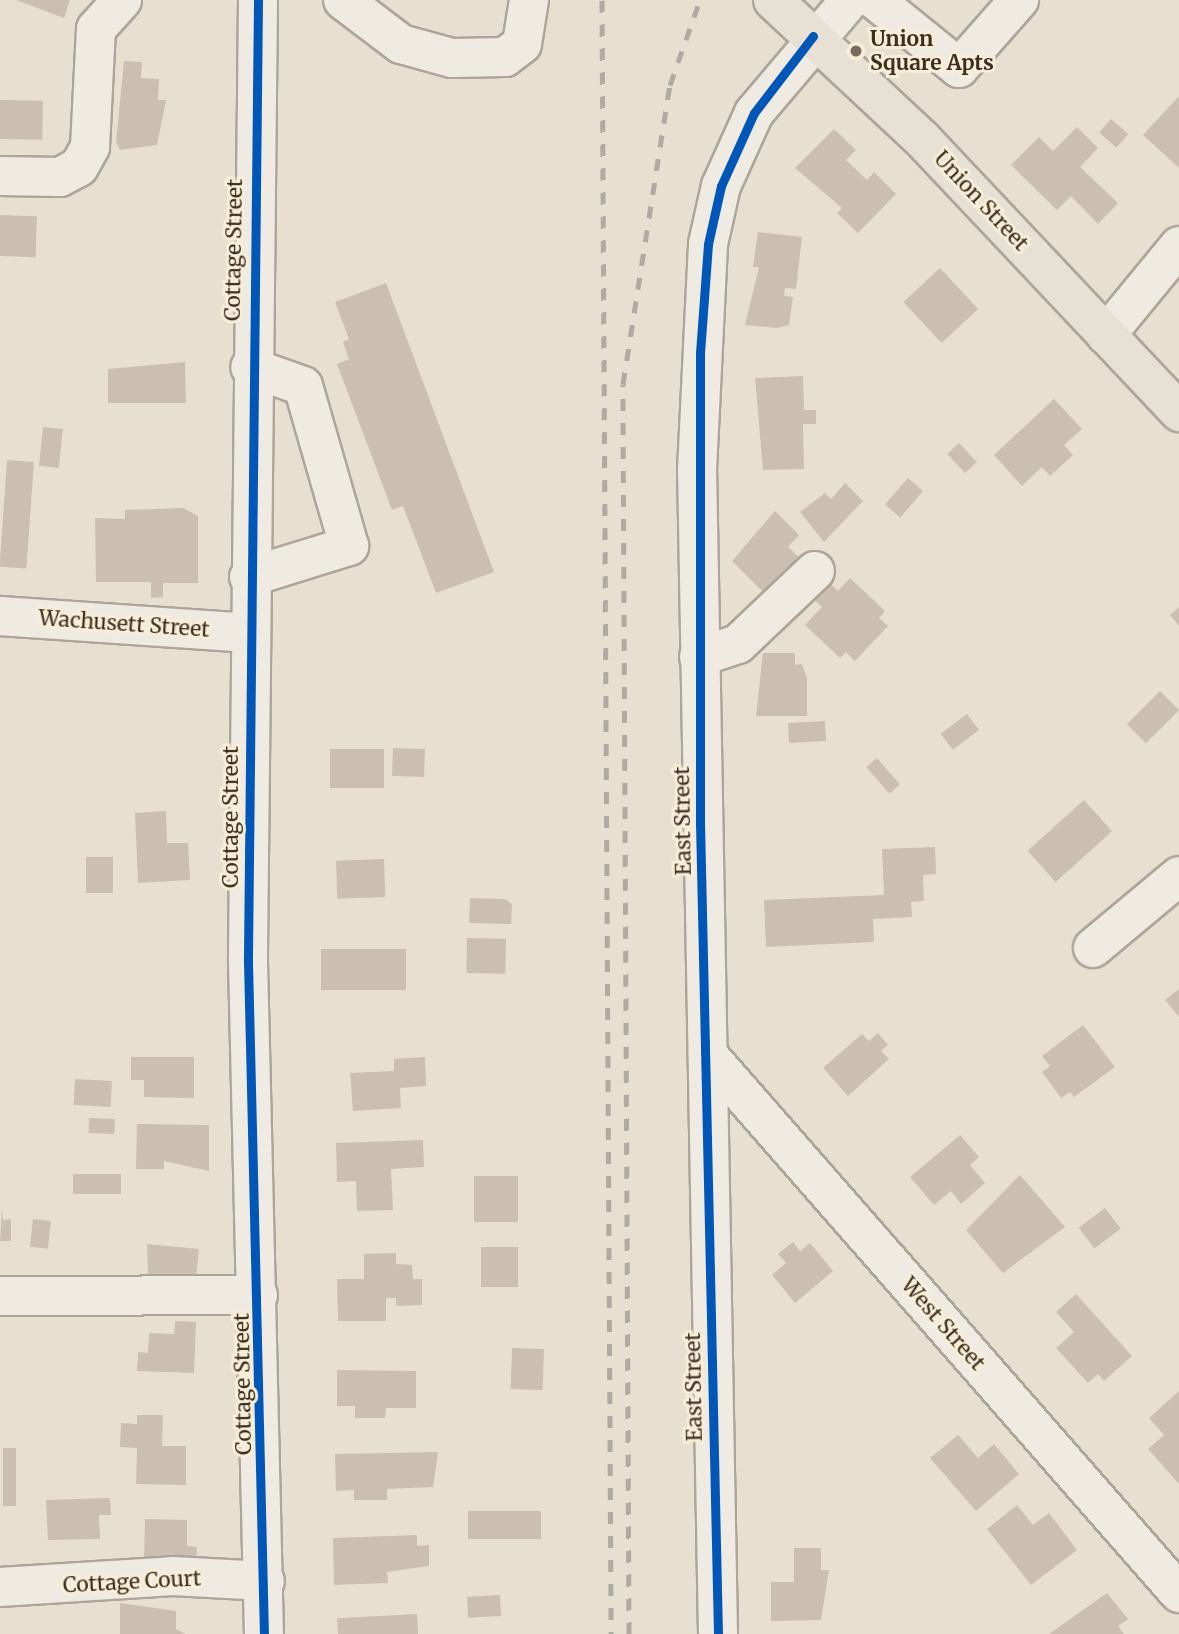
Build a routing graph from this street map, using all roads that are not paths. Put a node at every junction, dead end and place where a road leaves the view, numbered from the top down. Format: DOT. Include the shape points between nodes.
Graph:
graph roads {
  1 [pos="122,0"];
  2 [pos="258,0"];
  3 [pos="343,0"];
  4 [pos="529,0"];
  5 [pos="773,0"];
  6 [pos="850,0"];
  7 [pos="875,0"];
  8 [pos="1018,0"];
  9 [pos="813,36"];
  10 [pos="0,176"];
  11 [pos="1179,246"];
  12 [pos="1106,335"];
  13 [pos="250,367"];
  14 [pos="1179,412"];
  15 [pos="815,571"];
  16 [pos="249,576"];
  17 [pos="0,615"];
  18 [pos="249,633"];
  19 [pos="699,657"];
  20 [pos="1179,876"];
  21 [pos="1093,948"];
  22 [pos="708,1055"];
  23 [pos="258,1295"];
  24 [pos="0,1296"];
  25 [pos="265,1581"];
  26 [pos="0,1587"];
  27 [pos="1179,1593"];
  28 [pos="264,1634"];
  29 [pos="718,1634"];
  1 -- 10 [label="street" via="96,29 90,147 79,167 60,177"];
  2 -- 13 [label="street, Cottage Street"];
  3 -- 4 [label="street" via="401,44 452,58 505,57 522,44"];
  5 -- 9 [label="main road, Union Street"];
  6 -- 9 [label="street, East Street"];
  7 -- 8 [label="street" via="960,68"];
  9 -- 12 [label="main road, Union Street" via="923,140"];
  9 -- 19 [label="street, East Street" via="744,131 721,186 708,244 699,366"];
  11 -- 12 [label="street"];
  12 -- 14 [label="main road, Union Street"];
  13 -- 16 [label="street, Cottage Street"];
  13 -- 16 [label="street" via="303,386 349,546"];
  15 -- 19 [label="street" via="738,644"];
  16 -- 18 [label="street, Cottage Street"];
  17 -- 18 [label="street, Wachusett Street"];
  18 -- 23 [label="street, Cottage Street" via="248,962"];
  19 -- 22 [label="street, East Street"];
  20 -- 21 [label="street"];
  22 -- 27 [label="street, West Street"];
  22 -- 29 [label="street, East Street"];
  23 -- 24 [label="street"];
  23 -- 25 [label="street, Cottage Street"];
  25 -- 26 [label="street, Cottage Court" via="173,1576"];
  25 -- 28 [label="street, Cottage Street"];
}
